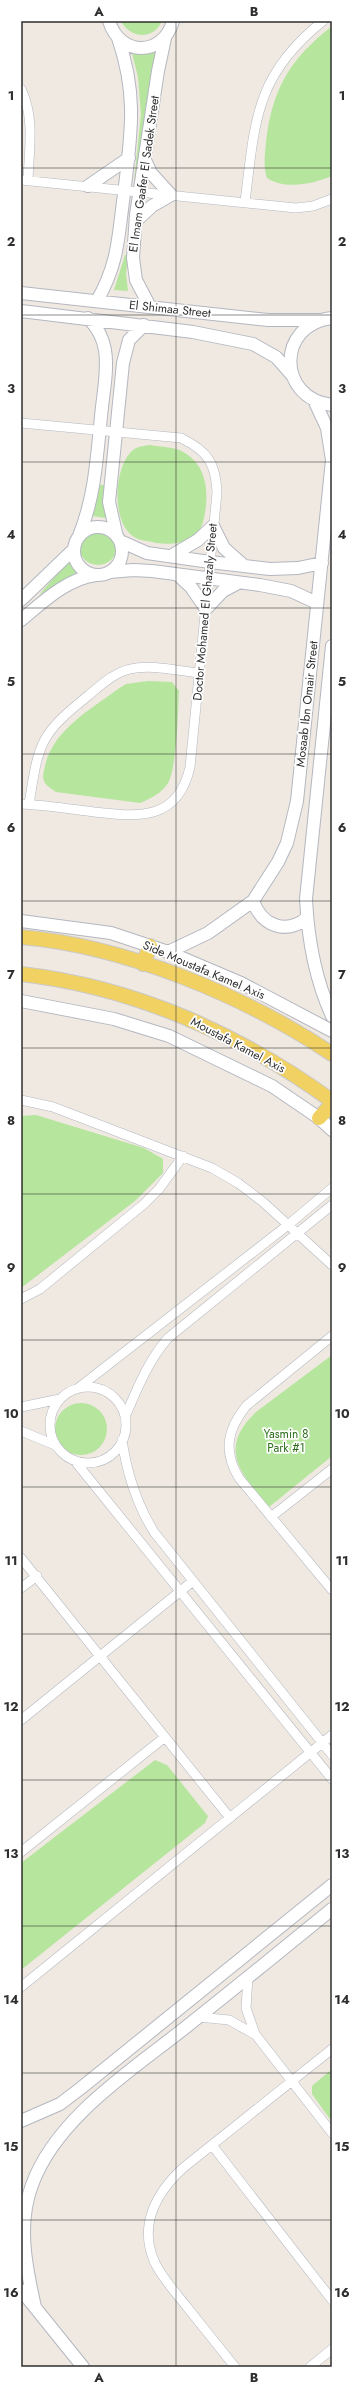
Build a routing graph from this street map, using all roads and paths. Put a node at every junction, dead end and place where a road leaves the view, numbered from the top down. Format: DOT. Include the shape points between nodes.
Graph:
graph roads {
  1 [pos="105,21"];
  2 [pos="323,21"];
  3 [pos="171,27"];
  4 [pos="113,30"];
  5 [pos="21,89"];
  6 [pos="129,158"];
  7 [pos="145,160"];
  8 [pos="24,181"];
  9 [pos="88,186"];
  10 [pos="124,192"];
  11 [pos="140,193"];
  12 [pos="171,195"];
  13 [pos="332,199"];
  14 [pos="245,202"];
  15 [pos="136,220"];
  16 [pos="21,293"];
  17 [pos="97,301"];
  18 [pos="150,306"];
  19 [pos="21,311"];
  20 [pos="88,318"];
  21 [pos="326,319"];
  22 [pos="144,325"];
  23 [pos="292,375"];
  24 [pos="314,400"];
  25 [pos="332,405"];
  26 [pos="21,423"];
  27 [pos="99,430"];
  28 [pos="116,431"];
  29 [pos="213,526"];
  30 [pos="79,536"];
  31 [pos="118,539"];
  32 [pos="74,549"];
  33 [pos="171,556"];
  34 [pos="210,562"];
  35 [pos="322,563"];
  36 [pos="242,564"];
  37 [pos="110,572"];
  38 [pos="97,575"];
  39 [pos="178,575"];
  40 [pos="209,579"];
  41 [pos="238,583"];
  42 [pos="21,600"];
  43 [pos="318,603"];
  44 [pos="206,609"];
  45 [pos="21,620"];
  46 [pos="332,646"];
  47 [pos="200,673"];
  48 [pos="25,804"];
  49 [pos="253,901"];
  50 [pos="307,918"];
  51 [pos="21,921"];
  52 [pos="21,937"];
  53 [pos="150,946"];
  54 [pos="168,952"];
  55 [pos="143,964"];
  56 [pos="21,974"];
  57 [pos="21,1000"];
  58 [pos="332,1016"];
  59 [pos="332,1031"];
  60 [pos="332,1054"];
  61 [pos="21,1100"];
  62 [pos="332,1103"];
  63 [pos="319,1118"];
  64 [pos="332,1130"];
  65 [pos="183,1156"];
  66 [pos="332,1188"];
  67 [pos="332,1205"];
  68 [pos="288,1225"];
  69 [pos="297,1232"];
  70 [pos="332,1265"];
  71 [pos="21,1299"];
  72 [pos="332,1336"];
  73 [pos="77,1389"];
  74 [pos="60,1399"];
  75 [pos="21,1407"];
  76 [pos="125,1417"];
  77 [pos="21,1431"];
  78 [pos="122,1440"];
  79 [pos="55,1445"];
  80 [pos="74,1460"];
  81 [pos="332,1469"];
  82 [pos="271,1517"];
  83 [pos="21,1558"];
  84 [pos="37,1576"];
  85 [pos="193,1581"];
  86 [pos="21,1588"];
  87 [pos="332,1590"];
  88 [pos="180,1592"];
  89 [pos="100,1656"];
  90 [pos="21,1720"];
  91 [pos="332,1735"];
  92 [pos="165,1737"];
  93 [pos="322,1743"];
  94 [pos="311,1752"];
  95 [pos="332,1755"];
  96 [pos="332,1779"];
  97 [pos="230,1818"];
  98 [pos="21,1852"];
  99 [pos="332,1885"];
  100 [pos="332,1909"];
  101 [pos="248,1977"];
  102 [pos="21,1987"];
  103 [pos="198,2017"];
  104 [pos="255,2034"];
  105 [pos="332,2049"];
  106 [pos="95,2077"];
  107 [pos="292,2081"];
  108 [pos="107,2091"];
  109 [pos="21,2121"];
  110 [pos="332,2133"];
  111 [pos="212,2145"];
  112 [pos="26,2189"];
  113 [pos="21,2290"];
  114 [pos="332,2300"];
  115 [pos="35,2307"];
  116 [pos="332,2349"];
  117 [pos="83,2367"];
  118 [pos="235,2367"];
  119 [pos="310,2367"];
  1 -- 4 [label="street"];
  2 -- 14 [label="street" via="292,48 273,75 264,95 253,138"];
  3 -- 4 [label="street" via="157,45 147,48 126,45"];
  3 -- 7 [label="street, El Imam Gaafer El Sadek Street" via="158,71"];
  4 -- 6 [label="street, El Imam Gaafer El Sadek Street" via="126,61 132,102"];
  5 -- 8 [label="street" via="29,109 30,125"];
  6 -- 9 [label="street"];
  6 -- 10 [label="street, El Imam Gaafer El Sadek Street"];
  7 -- 11 [label="street, El Imam Gaafer El Sadek Street"];
  7 -- 12 [label="street" via="151,173"];
  8 -- 9 [label="street"];
  9 -- 10 [label="street"];
  10 -- 11 [label="street"];
  10 -- 17 [label="street, El Imam Gaafer El Sadek Street" via="117,254 110,276"];
  11 -- 12 [label="street"];
  11 -- 15 [label="street, El Imam Gaafer El Sadek Street"];
  12 -- 14 [label="street"];
  12 -- 15 [label="street" via="152,206"];
  13 -- 14 [label="street" via="313,206 296,208"];
  15 -- 18 [label="street, El Imam Gaafer El Sadek Street" via="133,269"];
  16 -- 17 [label="street, El Shimaa Street"];
  17 -- 18 [label="street, El Shimaa Street"];
  18 -- 21 [label="street, El Shimaa Street" via="262,320"];
  19 -- 20 [label="street, El Shimaa Street"];
  20 -- 22 [label="street, El Shimaa Street"];
  20 -- 27 [label="street" via="103,338 106,350"];
  21 -- 23 [label="street" via="306,329 295,342 291,353"];
  22 -- 23 [label="street, El Shimaa Street" via="253,344 276,357"];
  22 -- 28 [label="street" via="136,330 125,351"];
  23 -- 24 [label="street, El Shimaa Street" via="305,394"];
  24 -- 25 [label="street"];
  24 -- 35 [label="street, Mosaab Ibn Omair Street" via="327,428 332,460"];
  26 -- 27 [label="street, Doctor Mohamed El Ghazaly Street"];
  27 -- 28 [label="street, Doctor Mohamed El Ghazaly Street"];
  27 -- 30 [label="street" via="92,498"];
  28 -- 29 [label="street, Doctor Mohamed El Ghazaly Street" via="181,438 195,445 208,458 216,474 217,493"];
  28 -- 31 [label="street" via="109,502"];
  29 -- 33 [label="street" via="198,540"];
  29 -- 34 [label="street, Doctor Mohamed El Ghazaly Street"];
  29 -- 36 [label="street" via="224,548"];
  30 -- 31 [label="street" via="87,530 101,527 110,530"];
  30 -- 32 [label="street"];
  31 -- 33 [label="street" via="139,551"];
  31 -- 37 [label="street" via="122,551 120,561"];
  32 -- 38 [label="street" via="80,567"];
  32 -- 42 [label="street"];
  33 -- 34 [label="street"];
  34 -- 36 [label="street"];
  34 -- 40 [label="street, Doctor Mohamed El Ghazaly Street"];
  35 -- 36 [label="street" via="285,569"];
  35 -- 43 [label="street, Mosaab Ibn Omair Street"];
  37 -- 38 [label="street"];
  37 -- 39 [label="street" via="133,570"];
  38 -- 45 [label="street" via="83,577 69,584"];
  39 -- 40 [label="street"];
  39 -- 44 [label="street" via="191,587"];
  40 -- 41 [label="street"];
  40 -- 44 [label="street, Doctor Mohamed El Ghazaly Street"];
  41 -- 43 [label="street" via="279,588"];
  41 -- 44 [label="street" via="216,596"];
  43 -- 49 [label="street, Mosaab Ibn Omair Street" via="293,823 278,862"];
  44 -- 47 [label="street, Doctor Mohamed El Ghazaly Street"];
  46 -- 50 [label="street, Mosaab Ibn Omair Street" via="307,880"];
  47 -- 48 [label="street" via="143,667 118,673 108,680 60,718 45,738"];
  47 -- 48 [label="street, Doctor Mohamed El Ghazaly Street" via="187,780 181,792 165,807 135,816"];
  49 -- 50 [label="street" via="257,912 276,925 298,926"];
  49 -- 54 [label="street, Mosaab Ibn Omair Street" via="208,932"];
  50 -- 58 [label="street, Mosaab Ibn Omair Street" via="318,980"];
  51 -- 53 [label="street, Side Moustafa Kamel Axis" via="111,933"];
  52 -- 55 [label="main road" via="99,951"];
  53 -- 54 [label="street, Side Moustafa Kamel Axis"];
  53 -- 55 [label="main road"];
  54 -- 59 [label="street, Side Moustafa Kamel Axis" via="241,983"];
  55 -- 60 [label="main road" via="222,993"];
  56 -- 62 [label="main road, Moustafa Kamel Axis" via="59,980 120,995 176,1013 232,1039 301,1079"];
  57 -- 63 [label="street" via="114,1019 169,1036 272,1086"];
  61 -- 65 [label="street" via="53,1107"];
  62 -- 63 [label="main road"];
  63 -- 64 [label="street"];
  65 -- 68 [label="street" via="212,1168 238,1183"];
  65 -- 71 [label="street" via="159,1189 144,1204 40,1289"];
  66 -- 68 [label="street"];
  67 -- 69 [label="street"];
  68 -- 69 [label="street"];
  68 -- 73 [label="street"];
  69 -- 70 [label="street"];
  69 -- 76 [label="street" via="168,1338 156,1352"];
  72 -- 82 [label="street" via="246,1406 236,1418 230,1433 228,1449 231,1465"];
  73 -- 74 [label="street"];
  73 -- 76 [label="street" via="92,1388 107,1392 118,1403"];
  74 -- 75 [label="street"];
  74 -- 79 [label="street" via="53,1409 50,1421"];
  76 -- 78 [label="street"];
  77 -- 79 [label="street"];
  78 -- 80 [label="street" via="112,1454 96,1462"];
  78 -- 85 [label="street" via="129,1479 144,1516"];
  79 -- 80 [label="street"];
  80 -- 88 [label="street"];
  81 -- 82 [label="street"];
  82 -- 87 [label="street"];
  83 -- 84 [label="street"];
  84 -- 86 [label="street"];
  84 -- 89 [label="street"];
  85 -- 88 [label="street"];
  85 -- 93 [label="street"];
  88 -- 89 [label="street"];
  88 -- 94 [label="street"];
  89 -- 90 [label="street"];
  89 -- 92 [label="street"];
  91 -- 93 [label="street"];
  92 -- 97 [label="street"];
  92 -- 98 [label="street"];
  93 -- 94 [label="street"];
  93 -- 95 [label="street"];
  94 -- 96 [label="street"];
  94 -- 97 [label="street"];
  97 -- 102 [label="street"];
  99 -- 106 [label="street"];
  100 -- 101 [label="street"];
  101 -- 103 [label="street"];
  101 -- 104 [label="street" via="246,2008"];
  103 -- 104 [label="street" via="229,2020"];
  103 -- 108 [label="street"];
  104 -- 107 [label="street"];
  105 -- 107 [label="street"];
  106 -- 108 [label="street"];
  106 -- 109 [label="street" via="60,2104"];
  107 -- 110 [label="street"];
  107 -- 111 [label="street"];
  108 -- 112 [label="street" via="56,2139"];
  111 -- 114 [label="street"];
  111 -- 118 [label="street" via="166,2183 154,2203 149,2222 150,2243 155,2262 166,2280"];
  112 -- 115 [label="street" via="24,2245"];
  113 -- 115 [label="street"];
  115 -- 117 [label="street"];
  116 -- 119 [label="street"];
}
